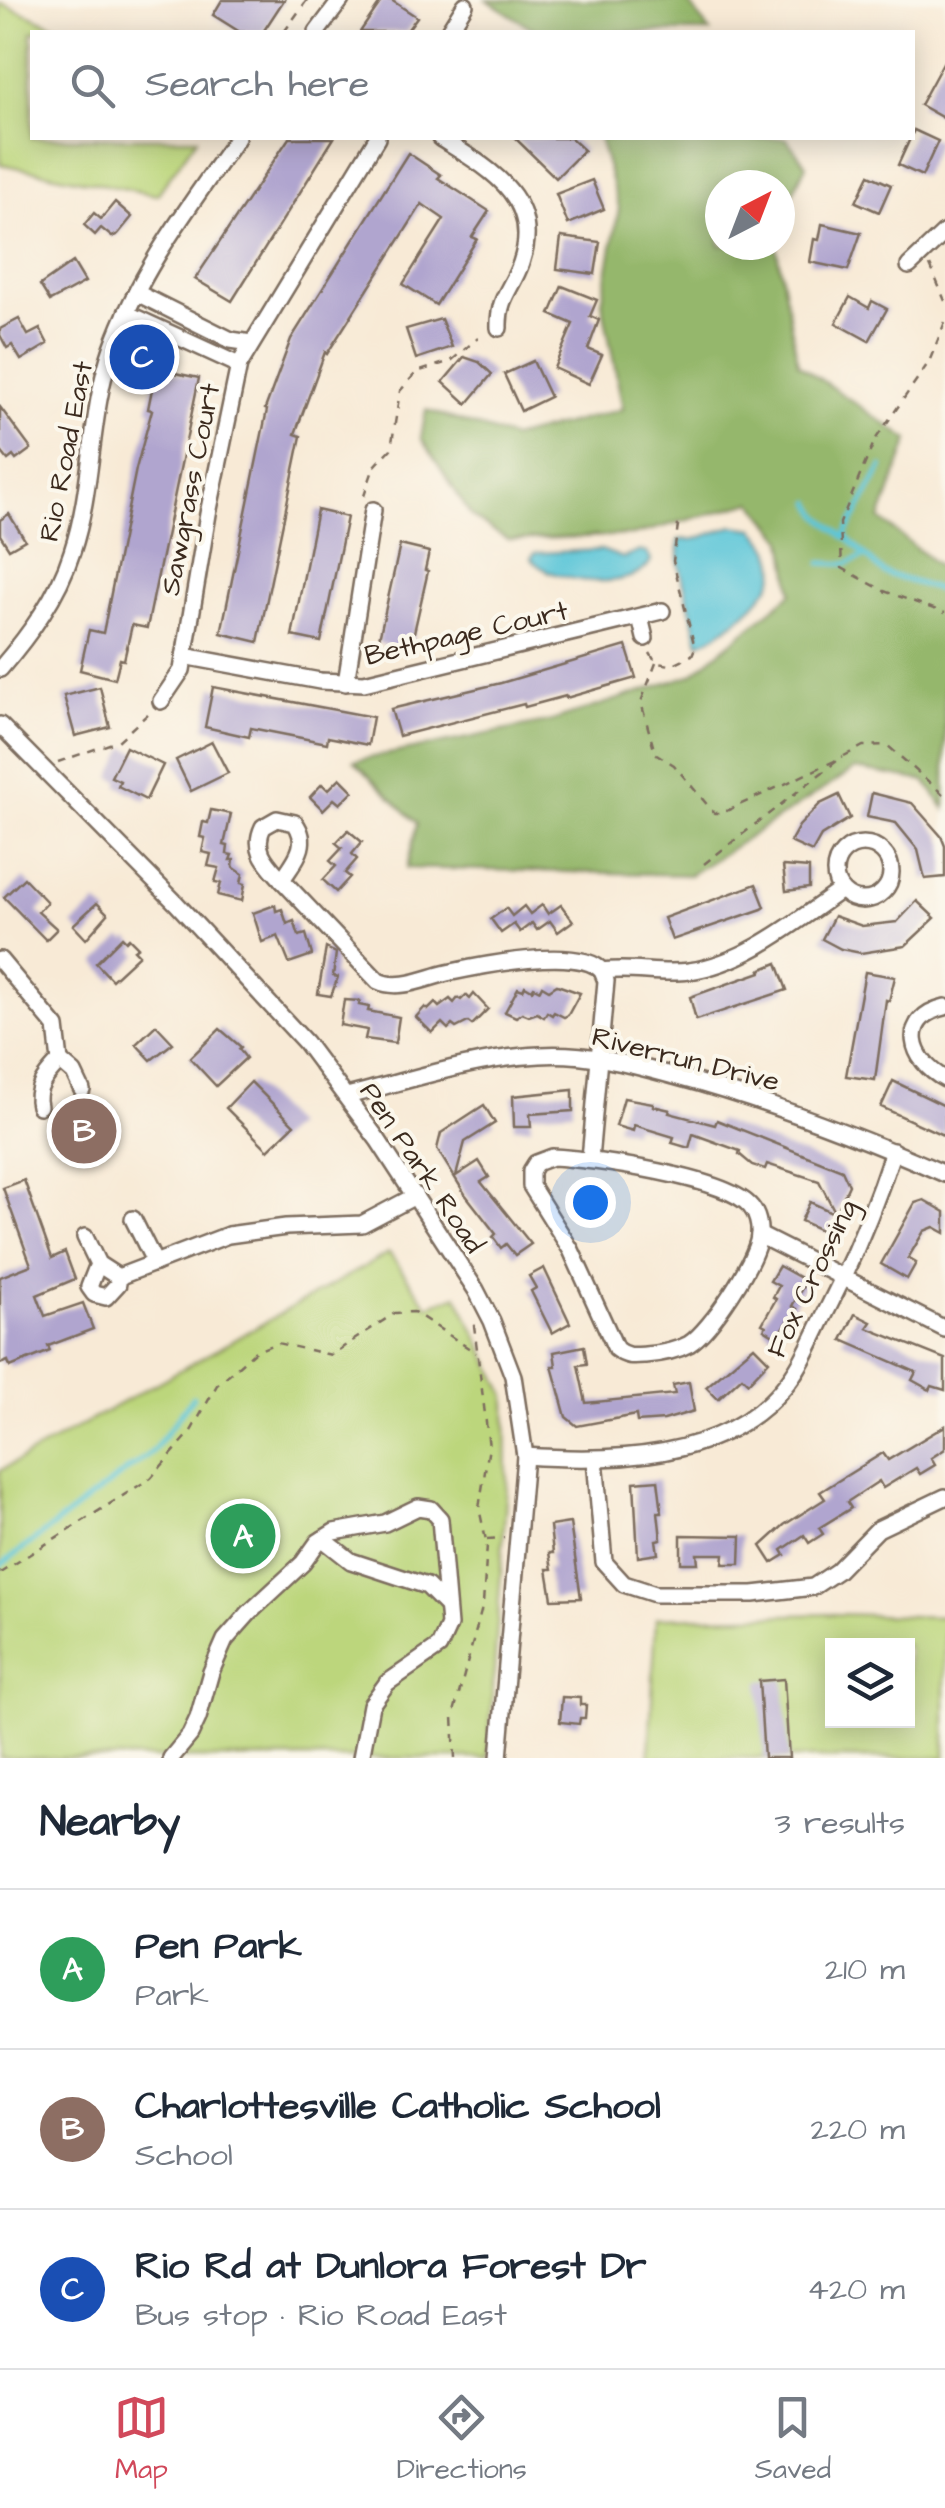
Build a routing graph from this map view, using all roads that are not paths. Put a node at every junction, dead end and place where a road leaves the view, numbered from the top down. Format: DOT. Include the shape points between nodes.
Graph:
graph roads {
  1 [pos="341,0"];
  2 [pos="465,5"];
  3 [pos="318,30"];
  4 [pos="449,30"];
  5 [pos="237,140"];
  6 [pos="376,140"];
  7 [pos="443,140"];
  8 [pos="945,232"];
  9 [pos="909,266"];
  10 [pos="136,294"];
  11 [pos="126,313"];
  12 [pos="499,328"];
  13 [pos="251,343"];
  14 [pos="240,365"];
  15 [pos="367,505"];
  16 [pos="662,611"];
  17 [pos="640,616"];
  18 [pos="645,638"];
  19 [pos="184,656"];
  20 [pos="0,669"];
  21 [pos="346,683"];
  22 [pos="161,700"];
  23 [pos="0,725"];
  24 [pos="282,880"];
  25 [pos="841,890"];
  26 [pos="0,960"];
  27 [pos="602,971"];
  28 [pos="945,1007"];
  29 [pos="598,1058"];
  30 [pos="60,1061"];
  31 [pos="945,1079"];
  32 [pos="82,1090"];
  33 [pos="347,1096"];
  34 [pos="39,1106"];
  35 [pos="894,1152"];
  36 [pos="590,1159"];
  37 [pos="945,1174"];
  38 [pos="414,1196"];
  39 [pos="133,1220"];
  40 [pos="759,1235"];
  41 [pos="85,1236"];
  42 [pos="156,1263"];
  43 [pos="98,1264"];
  44 [pos="844,1276"];
  45 [pos="118,1277"];
  46 [pos="945,1329"];
  47 [pos="524,1456"];
  48 [pos="595,1459"];
  49 [pos="945,1497"];
  50 [pos="323,1539"];
  51 [pos="447,1606"];
  52 [pos="170,1758"];
  53 [pos="360,1758"];
  54 [pos="499,1758"];
  1 -- 3 [label="street"];
  2 -- 4 [label="street"];
  5 -- 10 [label="street, Rio Road East"];
  6 -- 13 [label="street, Sawgrass Court"];
  7 -- 12 [label="street" via="502,180 524,219 524,251 500,304"];
  8 -- 9 [label="street"];
  10 -- 11 [label="street, Rio Road East"];
  10 -- 13 [label="street"];
  11 -- 14 [label="street"];
  11 -- 20 [label="street, Rio Road East" via="107,365 73,550 42,614"];
  13 -- 14 [label="street, Sawgrass Court"];
  14 -- 19 [label="street, Sawgrass Court"];
  15 -- 21 [label="street"];
  16 -- 17 [label="street, Bethpage Court"];
  17 -- 18 [label="street"];
  17 -- 21 [label="street, Bethpage Court" via="383,680"];
  19 -- 21 [label="street, Bethpage Court"];
  19 -- 22 [label="street, Sawgrass Court" via="179,678"];
  23 -- 33 [label="street, Pen Park Road" via="272,1005"];
  24 -- 27 [label="street" via="386,985 537,960 590,961"];
  25 -- 27 [label="street" via="726,962 686,971"];
  26 -- 30 [label="street" via="56,1026"];
  27 -- 29 [label="street"];
  28 -- 31 [label="street" via="927,1014 914,1041 920,1061"];
  29 -- 33 [label="street, Riverrun Drive" via="503,1059"];
  29 -- 35 [label="street, Riverrun Drive" via="756,1098"];
  29 -- 36 [label="street"];
  30 -- 32 [label="street"];
  30 -- 34 [label="street" via="44,1079"];
  33 -- 38 [label="street, Pen Park Road"];
  35 -- 37 [label="street, Riverrun Drive"];
  35 -- 44 [label="street, Fox Crossing"];
  36 -- 40 [label="street" via="734,1194 751,1206"];
  36 -- 40 [label="street" via="544,1158 530,1179 623,1354 670,1351 707,1329"];
  38 -- 42 [label="street" via="362,1224 228,1235"];
  38 -- 47 [label="street, Pen Park Road" via="476,1290 501,1342 520,1409"];
  39 -- 42 [label="street"];
  40 -- 44 [label="street"];
  41 -- 43 [label="street"];
  42 -- 45 [label="street"];
  43 -- 45 [label="street"];
  43 -- 45 [label="street" via="90,1278 94,1294 112,1293"];
  44 -- 46 [label="street"];
  44 -- 48 [label="street, Fox Crossing" via="798,1368 754,1416 704,1440"];
  47 -- 48 [label="street, Fox Crossing"];
  47 -- 54 [label="street, Pen Park Road"];
  48 -- 49 [label="street" via="604,1562 624,1584 655,1594 812,1587 878,1529"];
  50 -- 51 [label="street" via="351,1562 427,1586"];
  50 -- 51 [label="street" via="431,1508 440,1520"];
  50 -- 52 [label="street" via="226,1640 190,1735"];
  51 -- 53 [label="street" via="449,1626 440,1647 386,1683 371,1705"];
}
